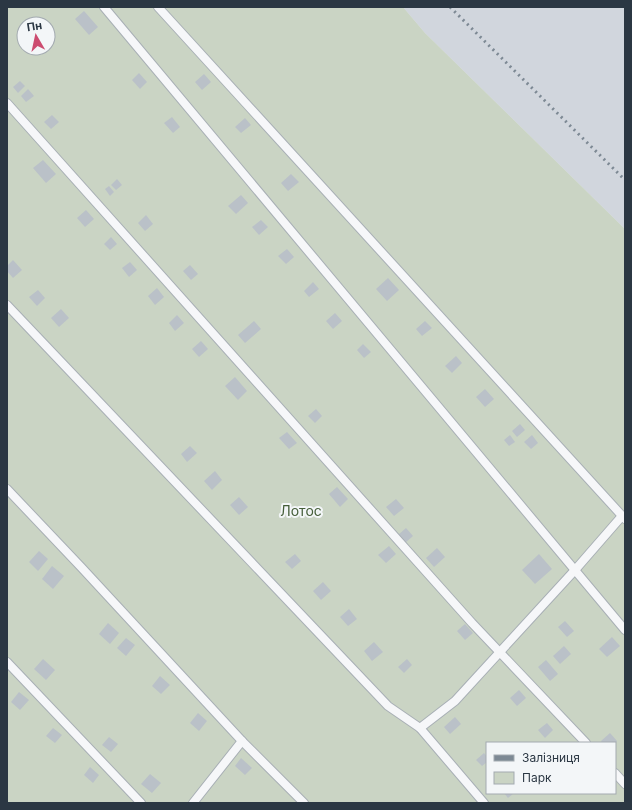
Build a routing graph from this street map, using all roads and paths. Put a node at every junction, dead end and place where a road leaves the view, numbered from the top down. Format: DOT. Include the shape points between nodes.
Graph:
graph roads {
  1 [pos="104,7"];
  2 [pos="158,7"];
  3 [pos="7,103"];
  4 [pos="7,305"];
  5 [pos="7,489"];
  6 [pos="623,518"];
  7 [pos="575,570"];
  8 [pos="625,630"];
  9 [pos="499,651"];
  10 [pos="7,662"];
  11 [pos="420,728"];
  12 [pos="242,741"];
  13 [pos="585,742"];
  14 [pos="616,774"];
  15 [pos="625,784"];
  16 [pos="141,803"];
  17 [pos="193,803"];
  18 [pos="304,803"];
  19 [pos="484,803"];
  1 -- 7 [label="lane"];
  2 -- 6 [label="lane"];
  3 -- 9 [label="lane"];
  4 -- 11 [label="lane" via="388,706"];
  5 -- 12 [label="lane"];
  6 -- 7 [label="lane"];
  7 -- 8 [label="lane"];
  7 -- 9 [label="lane"];
  9 -- 11 [label="lane" via="455,701"];
  9 -- 13 [label="lane"];
  10 -- 16 [label="lane"];
  11 -- 19 [label="lane"];
  12 -- 17 [label="lane"];
  12 -- 18 [label="lane"];
  14 -- 15 [label="lane"];
}
